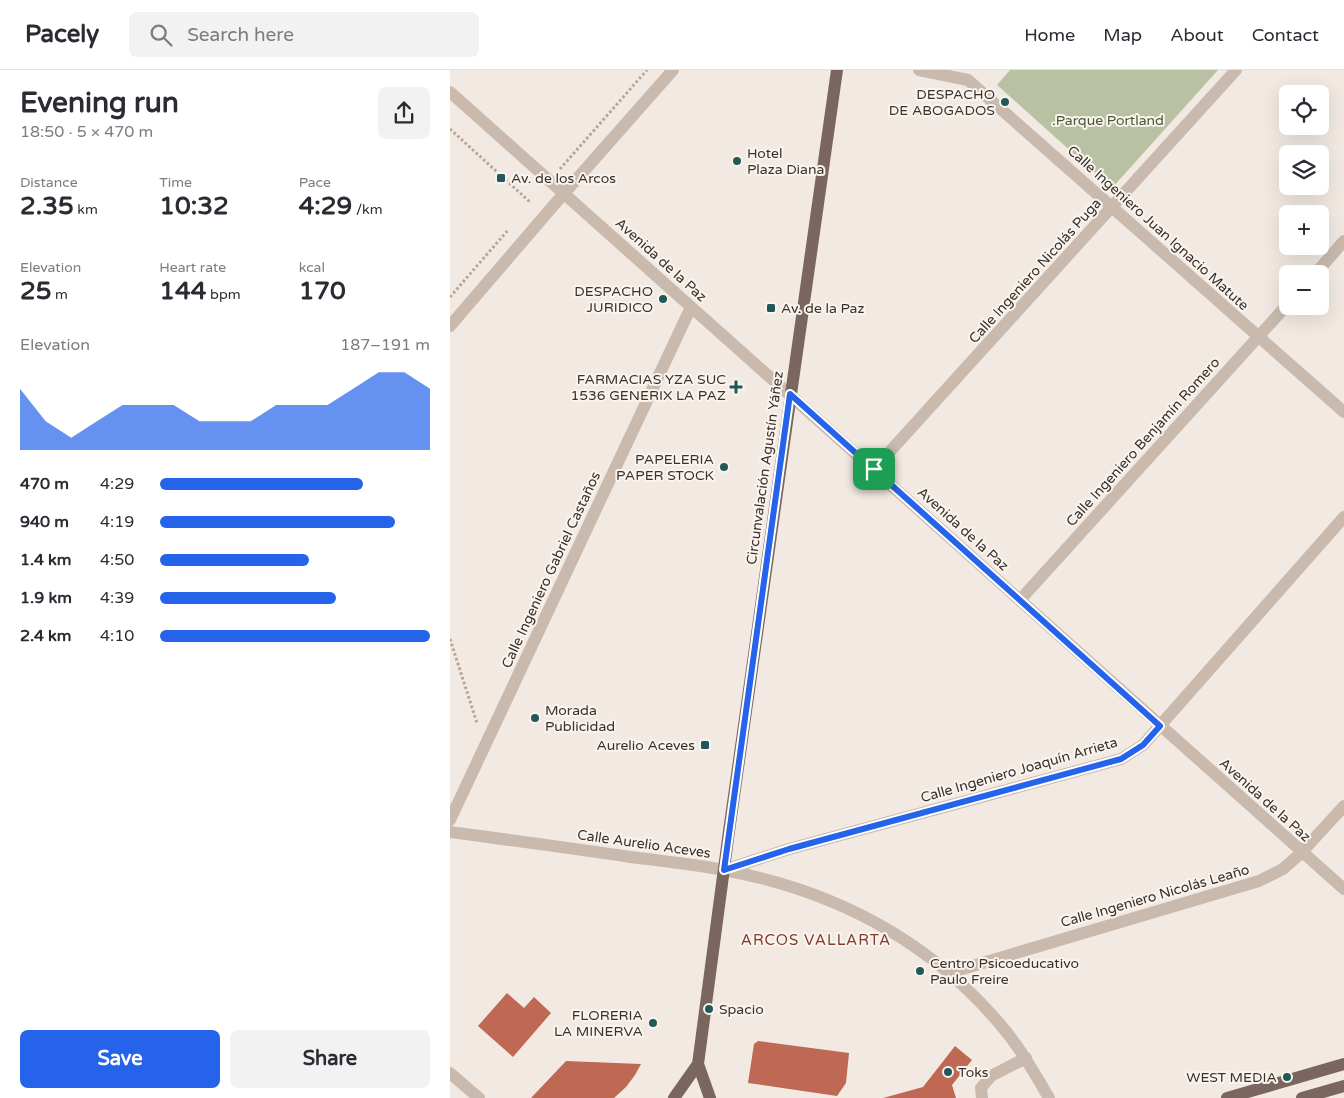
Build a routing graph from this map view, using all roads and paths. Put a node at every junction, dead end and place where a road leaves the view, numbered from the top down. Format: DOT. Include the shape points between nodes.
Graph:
graph roads {
  1 [pos="673,70"];
  2 [pos="837,70"];
  3 [pos="919,70"];
  4 [pos="1236,70"];
  5 [pos="973,75"];
  6 [pos="450,92"];
  7 [pos="450,129"];
  8 [pos="564,193"];
  9 [pos="531,203"];
  10 [pos="1113,208"];
  11 [pos="1344,241"];
  12 [pos="1323,265"];
  13 [pos="691,307"];
  14 [pos="1279,314"];
  15 [pos="450,326"];
  16 [pos="1258,337"];
  17 [pos="790,394"];
  18 [pos="1344,412"];
  19 [pos="874,469"];
  20 [pos="1344,517"];
  21 [pos="1020,600"];
  22 [pos="450,639"];
  23 [pos="1160,726"];
  24 [pos="484,748"];
  25 [pos="1344,806"];
  26 [pos="450,820"];
  27 [pos="450,832"];
  28 [pos="1301,853"];
  29 [pos="724,870"];
  30 [pos="1344,889"];
  31 [pos="949,972"];
  32 [pos="1026,1058"];
  33 [pos="698,1064"];
  34 [pos="1344,1064"];
  35 [pos="450,1073"];
  36 [pos="1344,1086"];
  37 [pos="479,1098"];
  38 [pos="674,1098"];
  39 [pos="710,1098"];
  40 [pos="982,1098"];
  41 [pos="1049,1098"];
  42 [pos="1227,1098"];
  43 [pos="1302,1098"];
  1 -- 8 [label="street"];
  2 -- 17 [label="main road, Circunvalación Agustín Yáñez"];
  3 -- 5 [label="street, Calle Ingeniero Juan Ignacio Matute"];
  4 -- 10 [label="street, Calle Ingeniero Nicolás Puga"];
  5 -- 10 [label="street, Calle Ingeniero Juan Ignacio Matute"];
  6 -- 8 [label="street, Avenida de la Paz"];
  7 -- 9 [label="path"];
  8 -- 13 [label="street, Avenida de la Paz"];
  8 -- 15 [label="street"];
  10 -- 16 [label="street, Calle Ingeniero Juan Ignacio Matute"];
  10 -- 19 [label="street, Calle Ingeniero Nicolás Puga"];
  11 -- 12 [label="street"];
  13 -- 17 [label="street, Avenida de la Paz"];
  13 -- 24 [label="street, Calle Ingeniero Gabriel Castaños"];
  14 -- 16 [label="street, Calle Ingeniero Benjamín Romero"];
  16 -- 18 [label="street, Calle Ingeniero Juan Ignacio Matute"];
  16 -- 21 [label="street, Calle Ingeniero Benjamín Romero"];
  17 -- 19 [label="street, Avenida de la Paz"];
  17 -- 29 [label="main road, Circunvalación Agustín Yáñez"];
  19 -- 21 [label="street, Avenida de la Paz"];
  20 -- 23 [label="street, Calle Ingeniero Joaquín Arrieta"];
  21 -- 23 [label="street, Avenida de la Paz"];
  22 -- 24 [label="path"];
  23 -- 28 [label="street, Avenida de la Paz"];
  23 -- 29 [label="street, Calle Ingeniero Joaquín Arrieta" via="1143,745 1121,759 789,849"];
  24 -- 26 [label="street, Calle Ingeniero Gabriel Castaños"];
  25 -- 28 [label="street, Calle Ingeniero Nicolás Leaño"];
  27 -- 29 [label="street, Calle Aurelio Aceves"];
  28 -- 30 [label="street, Avenida de la Paz"];
  28 -- 31 [label="street, Calle Ingeniero Nicolás Leaño" via="1283,869 1259,881"];
  29 -- 31 [label="street, Calle Aurelio Aceves" via="784,884 844,906 900,936"];
  29 -- 33 [label="main road, Circunvalación Agustín Yáñez"];
  31 -- 32 [label="street, Calle Aurelio Aceves" via="1000,1024"];
  32 -- 40 [label="street" via="991,1076 982,1088"];
  32 -- 41 [label="street, Calle Aurelio Aceves"];
  33 -- 38 [label="main road"];
  33 -- 39 [label="main road"];
  34 -- 42 [label="main road"];
  35 -- 37 [label="street"];
  36 -- 43 [label="main road"];
}
